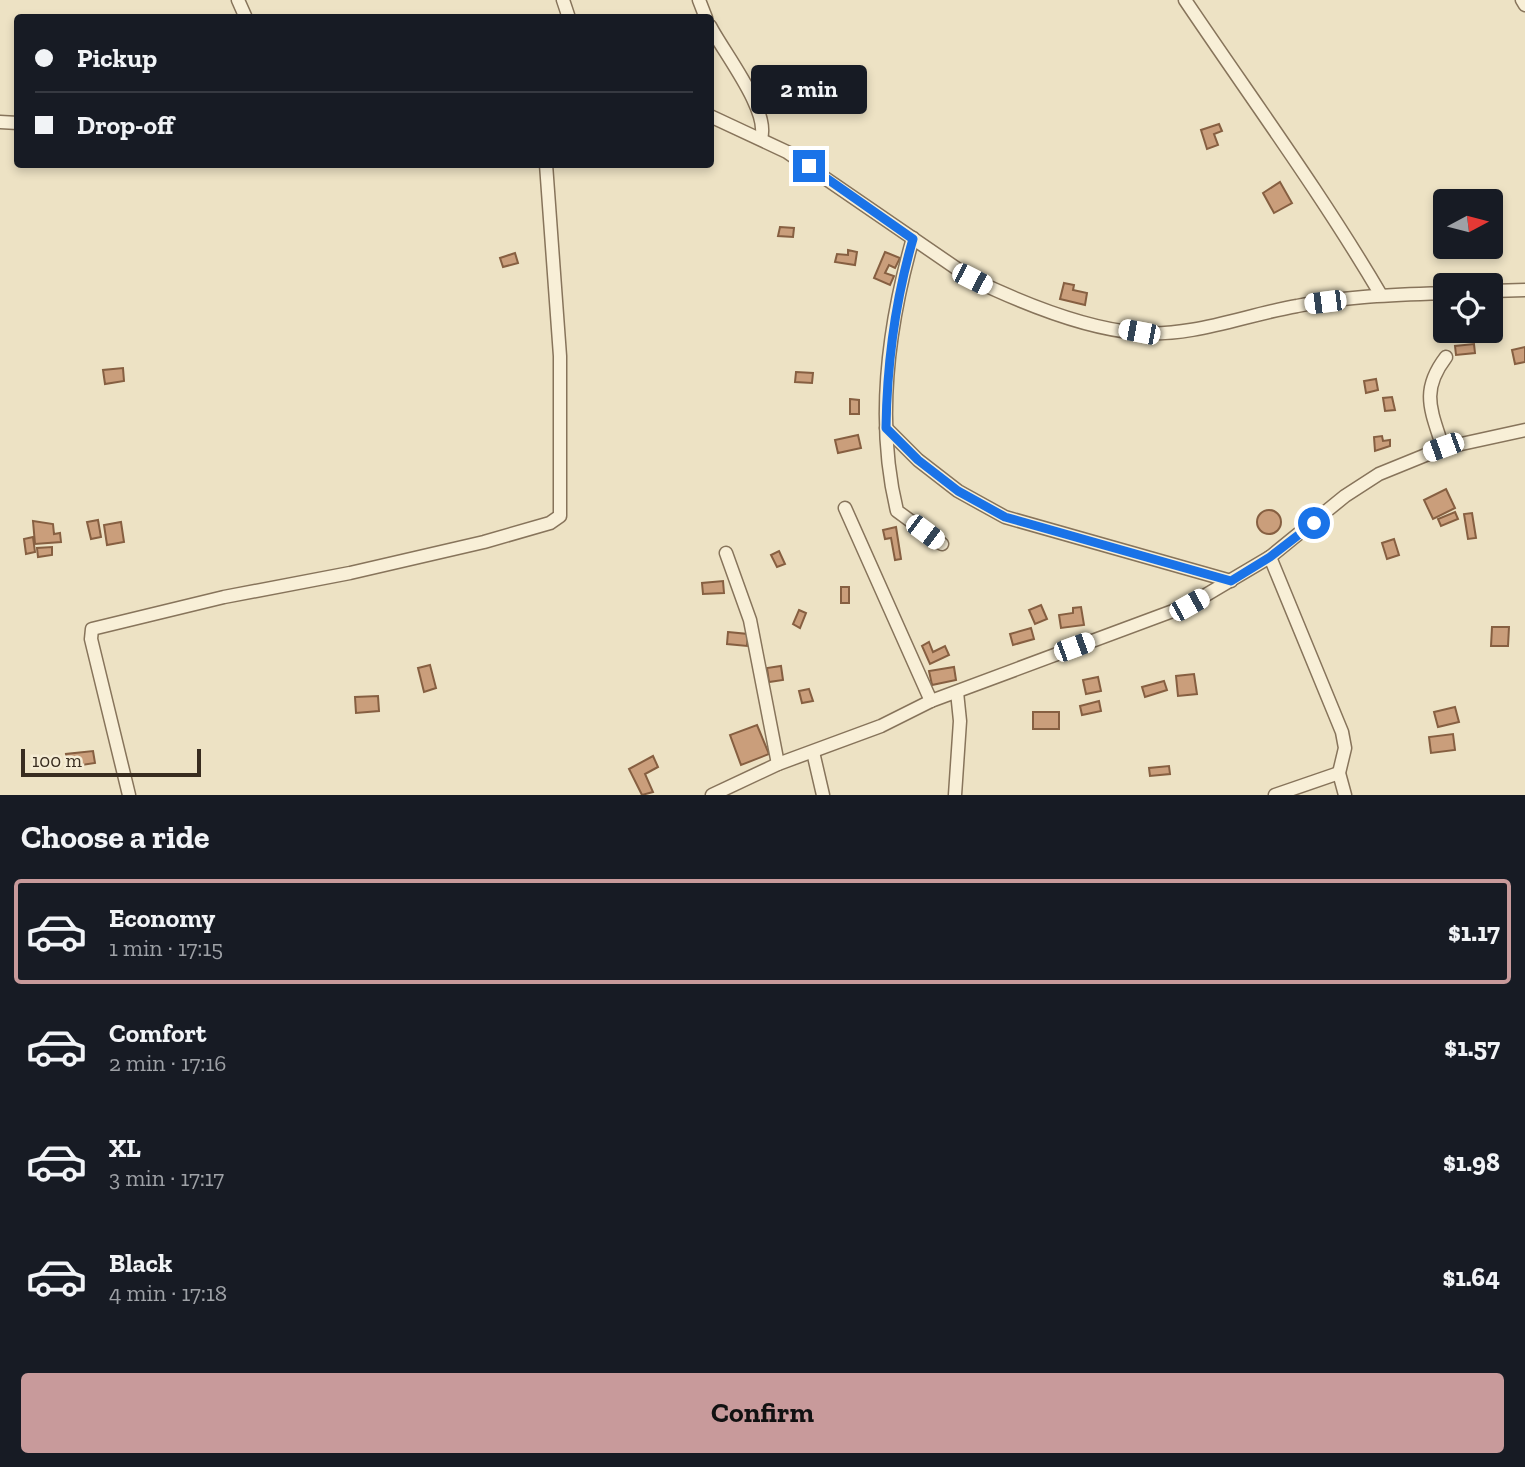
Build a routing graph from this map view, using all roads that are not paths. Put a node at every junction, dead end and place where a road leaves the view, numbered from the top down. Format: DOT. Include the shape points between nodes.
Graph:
graph roads {
  1 [pos="1185,0"];
  2 [pos="1522,0"];
  3 [pos="1525,5"];
  4 [pos="714,33"];
  5 [pos="714,118"];
  6 [pos="761,138"];
  7 [pos="546,168"];
  8 [pos="913,239"];
  9 [pos="1525,290"];
  10 [pos="1503,291"];
  11 [pos="1433,293"];
  12 [pos="1381,295"];
  13 [pos="1446,357"];
  14 [pos="886,428"];
  15 [pos="1525,430"];
  16 [pos="1443,447"];
  17 [pos="845,508"];
  18 [pos="942,544"];
  19 [pos="726,553"];
  20 [pos="1270,557"];
  21 [pos="1231,581"];
  22 [pos="957,692"];
  23 [pos="931,701"];
  24 [pos="813,752"];
  25 [pos="778,764"];
  26 [pos="1339,773"];
  27 [pos="129,795"];
  28 [pos="712,795"];
  29 [pos="823,795"];
  30 [pos="954,795"];
  31 [pos="1275,795"];
  32 [pos="1345,795"];
  1 -- 12 [label="street" via="1326,204"];
  2 -- 3 [label="street"];
  4 -- 6 [label="street" via="761,114"];
  5 -- 6 [label="street"];
  6 -- 8 [label="street" via="849,191"];
  7 -- 27 [label="street" via="560,356 560,516 550,523 471,545 92,629"];
  8 -- 12 [label="street" via="1004,295 1086,322 1139,332 1175,332 1297,305"];
  8 -- 14 [label="street" via="894,320"];
  9 -- 10 [label="street"];
  11 -- 12 [label="street"];
  13 -- 16 [label="street" via="1435,372 1429,398"];
  14 -- 18 [label="street" via="897,511"];
  14 -- 21 [label="street" via="958,491 1005,517"];
  15 -- 16 [label="street"];
  16 -- 20 [label="street" via="1379,474"];
  17 -- 23 [label="street"];
  19 -- 25 [label="street" via="750,620"];
  20 -- 21 [label="street"];
  20 -- 26 [label="street" via="1342,732 1345,748"];
  21 -- 22 [label="street" via="1189,605"];
  22 -- 23 [label="street"];
  22 -- 30 [label="street" via="960,721"];
  23 -- 24 [label="street"];
  24 -- 25 [label="street"];
  24 -- 29 [label="street"];
  25 -- 28 [label="street"];
  26 -- 31 [label="street"];
  26 -- 32 [label="street"];
}
